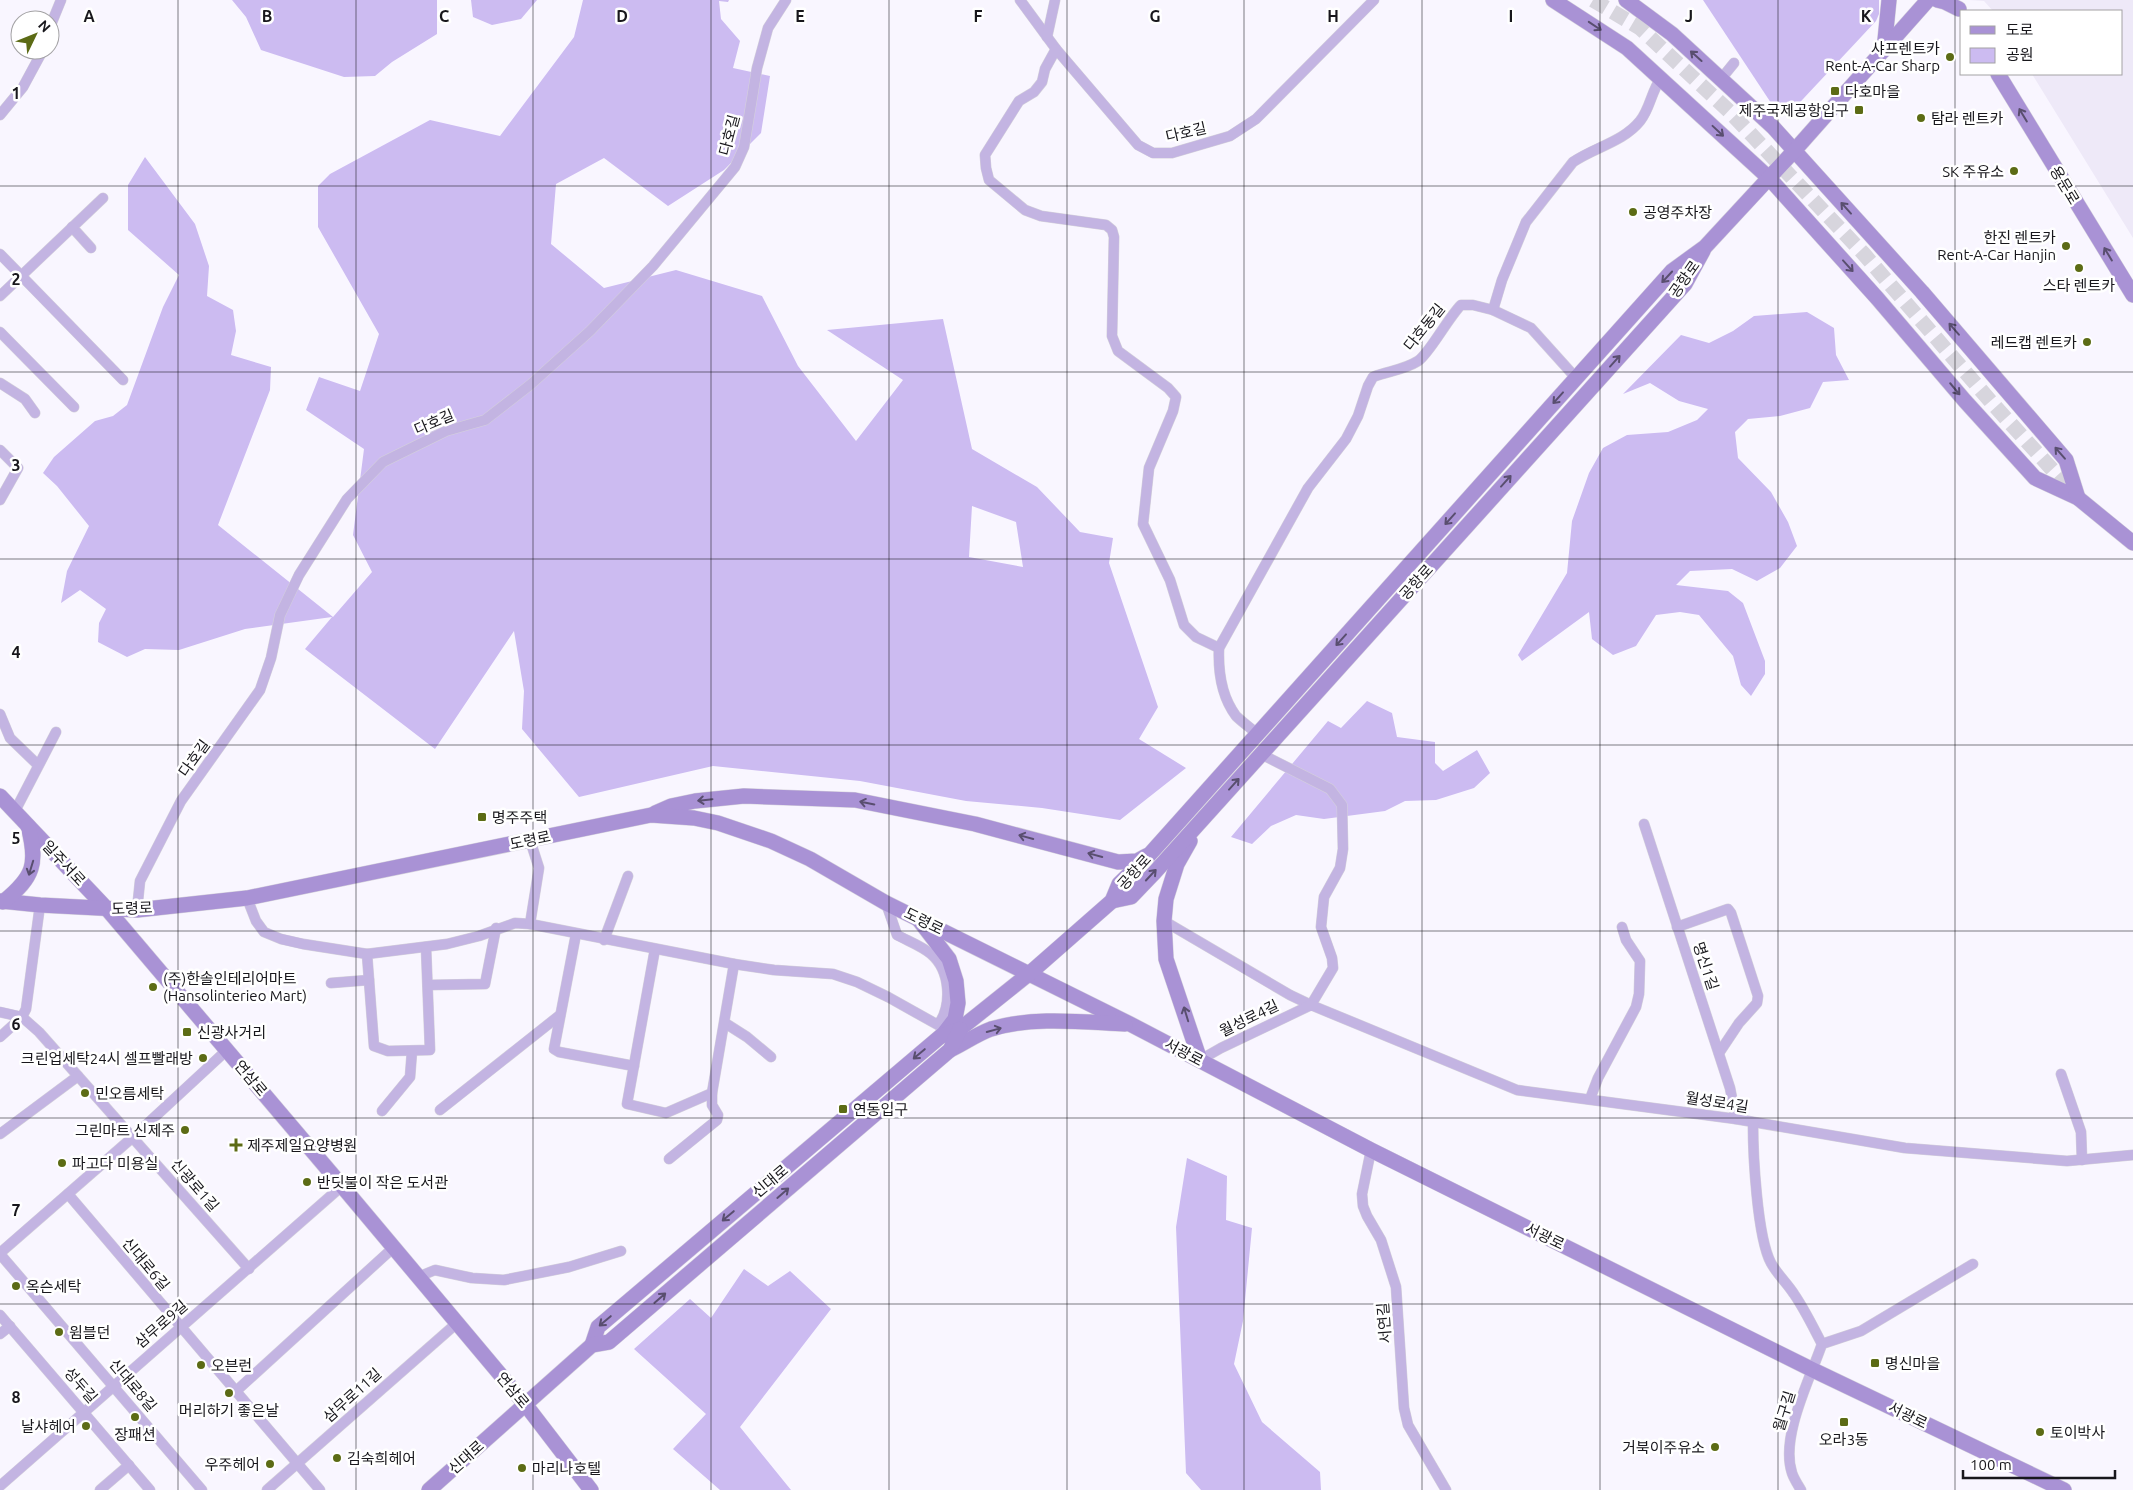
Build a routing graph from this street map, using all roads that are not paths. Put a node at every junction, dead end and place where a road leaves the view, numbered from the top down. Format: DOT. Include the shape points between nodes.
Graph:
graph roads {
  1 [pos="786,0"];
  2 [pos="1020,0"];
  3 [pos="1055,0"];
  4 [pos="1374,0"];
  5 [pos="1553,0"];
  6 [pos="1626,0"];
  7 [pos="1888,0"];
  8 [pos="1928,0"];
  9 [pos="1937,0"];
  10 [pos="1958,8"];
  11 [pos="1047,37"];
  12 [pos="1056,49"];
  13 [pos="1884,50"];
  14 [pos="38,60"];
  15 [pos="1734,63"];
  16 [pos="1999,75"];
  17 [pos="1661,78"];
  18 [pos="1721,79"];
  19 [pos="0,115"];
  20 [pos="1794,151"];
  21 [pos="1769,178"];
  22 [pos="103,198"];
  23 [pos="72,227"];
  24 [pos="1705,247"];
  25 [pos="90,248"];
  26 [pos="0,254"];
  27 [pos="21,275"];
  28 [pos="0,296"];
  29 [pos="2133,296"];
  30 [pos="1493,310"];
  31 [pos="0,332"];
  32 [pos="1576,378"];
  33 [pos="123,380"];
  34 [pos="0,383"];
  35 [pos="74,407"];
  36 [pos="35,412"];
  37 [pos="0,450"];
  38 [pos="2078,498"];
  39 [pos="0,500"];
  40 [pos="2133,543"];
  41 [pos="1219,648"];
  42 [pos="0,714"];
  43 [pos="56,732"];
  44 [pos="1257,734"];
  45 [pos="1261,754"];
  46 [pos="38,765"];
  47 [pos="0,796"];
  48 [pos="15,811"];
  49 [pos="651,815"];
  50 [pos="1201,820"];
  51 [pos="1644,824"];
  52 [pos="28,825"];
  53 [pos="530,840"];
  54 [pos="1150,854"];
  55 [pos="628,876"];
  56 [pos="247,898"];
  57 [pos="1,901"];
  58 [pos="1112,901"];
  59 [pos="886,903"];
  60 [pos="40,906"];
  61 [pos="107,909"];
  62 [pos="136,910"];
  63 [pos="916,917"];
  64 [pos="1164,920"];
  65 [pos="530,924"];
  66 [pos="1622,927"];
  67 [pos="1677,927"];
  68 [pos="496,928"];
  69 [pos="576,934"];
  70 [pos="604,940"];
  71 [pos="426,947"];
  72 [pos="654,949"];
  73 [pos="367,954"];
  74 [pos="734,964"];
  75 [pos="1030,973"];
  76 [pos="369,980"];
  77 [pos="331,983"];
  78 [pos="428,986"];
  79 [pos="1311,1005"];
  80 [pos="0,1012"];
  81 [pos="560,1016"];
  82 [pos="22,1017"];
  83 [pos="726,1023"];
  84 [pos="1130,1024"];
  85 [pos="960,1029"];
  86 [pos="941,1036"];
  87 [pos="0,1037"];
  88 [pos="227,1050"];
  89 [pos="950,1050"];
  90 [pos="412,1051"];
  91 [pos="1719,1053"];
  92 [pos="771,1057"];
  93 [pos="1200,1060"];
  94 [pos="634,1066"];
  95 [pos="2061,1074"];
  96 [pos="78,1076"];
  97 [pos="712,1093"];
  98 [pos="1590,1099"];
  99 [pos="440,1110"];
  100 [pos="382,1111"];
  101 [pos="1736,1119"];
  102 [pos="1753,1123"];
  103 [pos="0,1134"];
  104 [pos="133,1137"];
  105 [pos="1371,1150"];
  106 [pos="2133,1155"];
  107 [pos="669,1159"];
  108 [pos="2082,1160"];
  109 [pos="342,1186"];
  110 [pos="68,1194"];
  111 [pos="393,1248"];
  112 [pos="621,1251"];
  113 [pos="0,1254"];
  114 [pos="1973,1264"];
  115 [pos="249,1269"];
  116 [pos="418,1277"];
  117 [pos="0,1315"];
  118 [pos="456,1322"];
  119 [pos="10,1326"];
  120 [pos="180,1328"];
  121 [pos="0,1334"];
  122 [pos="1822,1344"];
  123 [pos="592,1345"];
  124 [pos="1813,1370"];
  125 [pos="113,1385"];
  126 [pos="235,1392"];
  127 [pos="525,1404"];
  128 [pos="85,1413"];
  129 [pos="297,1464"];
  130 [pos="129,1465"];
  131 [pos="4,1484"];
  132 [pos="435,1488"];
  133 [pos="100,1490"];
  134 [pos="150,1490"];
  135 [pos="202,1490"];
  136 [pos="267,1490"];
  137 [pos="320,1490"];
  138 [pos="590,1490"];
  139 [pos="1446,1490"];
  140 [pos="1801,1490"];
  141 [pos="2064,1490"];
  1 -- 62 [label="street, 다호길" via="768,28 757,68 744,148 736,168 653,266 590,331 485,420 446,432 383,462 347,499 299,575 280,615 272,658 260,690 182,801 140,881"];
  2 -- 11 [label="street, 다호길"];
  3 -- 11 [label="street"];
  4 -- 12 [label="street, 다호길" via="1256,119 1230,136 1172,153 1153,153 1138,145"];
  5 -- 17 [label="street, one-way" via="1627,48"];
  18 -- 6 [label="street, one-way" via="1672,34"];
  7 -- 13 [label="street"];
  8 -- 13 [label="street, 공항로"];
  9 -- 10 [label="street"];
  11 -- 12 [label="street, 다호길"];
  12 -- 41 [label="street" via="1042,82 1034,92 1019,101 985,155 989,180 1025,210 1041,216 1106,225 1112,230 1112,336 1118,351 1176,397 1149,468 1143,524 1170,580 1184,625 1196,637"];
  13 -- 20 [label="street, 공항로"];
  14 -- 19 [label="street" via="23,87"];
  15 -- 18 [label="street"];
  29 -- 16 [label="street, 용문로, one-way"];
  17 -- 21 [label="street, one-way"];
  17 -- 30 [label="street" via="1640,122 1612,143 1573,162 1526,222"];
  18 -- 20 [label="street"];
  20 -- 21 [label="street, 공항로"];
  38 -- 20 [label="street, one-way" via="2066,460 1922,292"];
  21 -- 24 [label="street, 공항로"];
  21 -- 38 [label="street, one-way" via="2035,478"];
  22 -- 23 [label="street"];
  23 -- 25 [label="street"];
  23 -- 27 [label="street"];
  24 -- 32 [label="street, 공항로, one-way" via="1672,271"];
  45 -- 24 [label="street, 공항로, one-way" via="1685,284"];
  26 -- 27 [label="street"];
  27 -- 28 [label="street"];
  27 -- 33 [label="street"];
  30 -- 32 [label="street" via="1530,328"];
  30 -- 41 [label="street, 다호동길" via="1461,305 1420,360 1408,367 1373,377 1346,439 1308,488"];
  31 -- 35 [label="street"];
  32 -- 44 [label="street, 공항로, one-way"];
  34 -- 36 [label="street" via="25,399"];
  37 -- 39 [label="street" via="18,468"];
  38 -- 40 [label="street"];
  41 -- 44 [label="street, 다호동길" via="1218,666 1223,692 1236,716"];
  42 -- 46 [label="street" via="10,738"];
  43 -- 46 [label="street"];
  44 -- 54 [label="street, 공항로"];
  50 -- 45 [label="street, 공항로, one-way"];
  45 -- 79 [label="street" via="1330,789 1342,805 1340,868 1324,897 1320,928 1333,968"];
  46 -- 48 [label="street"];
  47 -- 48 [label="street, 일주서로"];
  48 -- 52 [label="street, 일주서로"];
  49 -- 53 [label="street, 도령로"];
  54 -- 49 [label="street, one-way" via="1137,860 1118,862 975,824 855,800 744,796 695,801 671,806"];
  49 -- 59 [label="street, 도령로" via="694,818 744,830 810,859"];
  58 -- 50 [label="street, 공항로, one-way" via="1131,897"];
  50 -- 64 [label="street" via="1177,864 1166,900"];
  51 -- 67 [label="street, 명신1길"];
  52 -- 57 [label="street, one-way" via="33,845 32,867 24,883"];
  52 -- 61 [label="street, 일주서로"];
  53 -- 56 [label="street, 도령로"];
  53 -- 65 [label="street" via="539,868"];
  54 -- 58 [label="street, 공항로" via="1119,884"];
  55 -- 70 [label="street"];
  56 -- 62 [label="street, 도령로"];
  56 -- 73 [label="street" via="264,932 303,944"];
  57 -- 60 [label="street, 도령로"];
  58 -- 75 [label="street, 공항로"];
  59 -- 63 [label="street, 도령로"];
  59 -- 74 [label="street" via="897,935 932,954 942,969 947,1004 938,1025 888,997 833,974"];
  60 -- 61 [label="street, 도령로"];
  60 -- 82 [label="street" via="26,1009"];
  61 -- 62 [label="street, 도령로"];
  61 -- 88 [label="street, 연삼로"];
  63 -- 75 [label="street, 도령로"];
  63 -- 86 [label="street" via="949,959 956,982 958,1003 955,1019"];
  64 -- 79 [label="street"];
  93 -- 64 [label="street, one-way" via="1166,959"];
  65 -- 68 [label="street" via="515,923"];
  65 -- 69 [label="street"];
  66 -- 98 [label="street" via="1626,940 1640,960 1639,994 1636,1008"];
  67 -- 91 [label="street, 명신1길"];
  67 -- 91 [label="street" via="1728,909 1734,922 1758,996 1757,1003 1739,1022"];
  68 -- 71 [label="street" via="471,938"];
  68 -- 78 [label="street" via="485,984"];
  69 -- 70 [label="street"];
  69 -- 81 [label="street"];
  70 -- 72 [label="street"];
  71 -- 73 [label="street"];
  71 -- 78 [label="street"];
  72 -- 74 [label="street"];
  72 -- 94 [label="street"];
  73 -- 76 [label="street"];
  74 -- 83 [label="street"];
  75 -- 84 [label="street, 서광로"];
  75 -- 85 [label="street, 신대로"];
  76 -- 77 [label="street"];
  76 -- 90 [label="street" via="374,1046 388,1051"];
  78 -- 90 [label="street" via="430,1050"];
  79 -- 93 [label="street, 월성로4길"];
  79 -- 98 [label="street, 월성로4길" via="1517,1090"];
  80 -- 82 [label="street, 신광로1길"];
  81 -- 94 [label="street" via="554,1049"];
  81 -- 99 [label="street"];
  82 -- 87 [label="street"];
  82 -- 96 [label="street, 신광로1길"];
  83 -- 92 [label="street"];
  83 -- 97 [label="street"];
  89 -- 84 [label="street, one-way" via="991,1029 1029,1023"];
  84 -- 93 [label="street, 서광로"];
  85 -- 86 [label="street, 신대로"];
  85 -- 89 [label="street, 신대로"];
  86 -- 123 [label="street, 신대로, one-way" via="598,1327"];
  88 -- 104 [label="street"];
  88 -- 109 [label="street, 연삼로"];
  123 -- 89 [label="street, 신대로, one-way" via="609,1342"];
  90 -- 100 [label="street" via="410,1077"];
  91 -- 101 [label="street, 명신1길"];
  93 -- 105 [label="street, 서광로"];
  94 -- 97 [label="street" via="627,1104 666,1113"];
  95 -- 108 [label="street" via="2081,1132"];
  96 -- 103 [label="street"];
  96 -- 104 [label="street, 신광로1길"];
  97 -- 107 [label="street" via="717,1120"];
  98 -- 101 [label="street, 월성로4길"];
  101 -- 102 [label="street, 월성로4길"];
  102 -- 108 [label="street, 월성로4길" via="1905,1148 2036,1160"];
  102 -- 122 [label="street" via="1767,1252"];
  104 -- 110 [label="street"];
  104 -- 115 [label="street, 신광로1길"];
  105 -- 124 [label="street, 서광로"];
  105 -- 139 [label="street, 서연길" via="1362,1194 1363,1206 1381,1240 1396,1287 1404,1408 1408,1425"];
  106 -- 108 [label="street, 월성로4길"];
  109 -- 111 [label="street, 연삼로"];
  109 -- 115 [label="street, 삼무로9길"];
  110 -- 113 [label="street"];
  110 -- 120 [label="street, 신대로6길"];
  111 -- 116 [label="street, 연삼로"];
  111 -- 126 [label="street"];
  112 -- 116 [label="street" via="569,1267 504,1280 472,1278 435,1270"];
  113 -- 125 [label="street, 신대로8길"];
  114 -- 122 [label="street" via="1861,1331"];
  115 -- 120 [label="street, 삼무로9길"];
  116 -- 118 [label="street, 연삼로"];
  117 -- 119 [label="street, 성두길"];
  118 -- 127 [label="street, 연삼로"];
  118 -- 129 [label="street, 삼무로11길"];
  119 -- 121 [label="street"];
  119 -- 128 [label="street, 성두길"];
  120 -- 125 [label="street, 삼무로9길"];
  120 -- 126 [label="street, 신대로6길"];
  122 -- 124 [label="street, 월구길"];
  123 -- 127 [label="street, 신대로"];
  124 -- 140 [label="street, 월구길" via="1791,1430 1789,1454 1792,1473"];
  124 -- 141 [label="street, 서광로"];
  125 -- 128 [label="street, 삼무로9길"];
  125 -- 135 [label="street, 신대로8길"];
  126 -- 129 [label="street, 신대로6길"];
  127 -- 132 [label="street, 신대로"];
  127 -- 138 [label="street, 연삼로"];
  128 -- 130 [label="street, 성두길"];
  128 -- 131 [label="street, 삼무로9길"];
  129 -- 136 [label="street, 삼무로11길"];
  129 -- 137 [label="street, 신대로6길"];
  130 -- 133 [label="street"];
  130 -- 134 [label="street, 성두길"];
}
